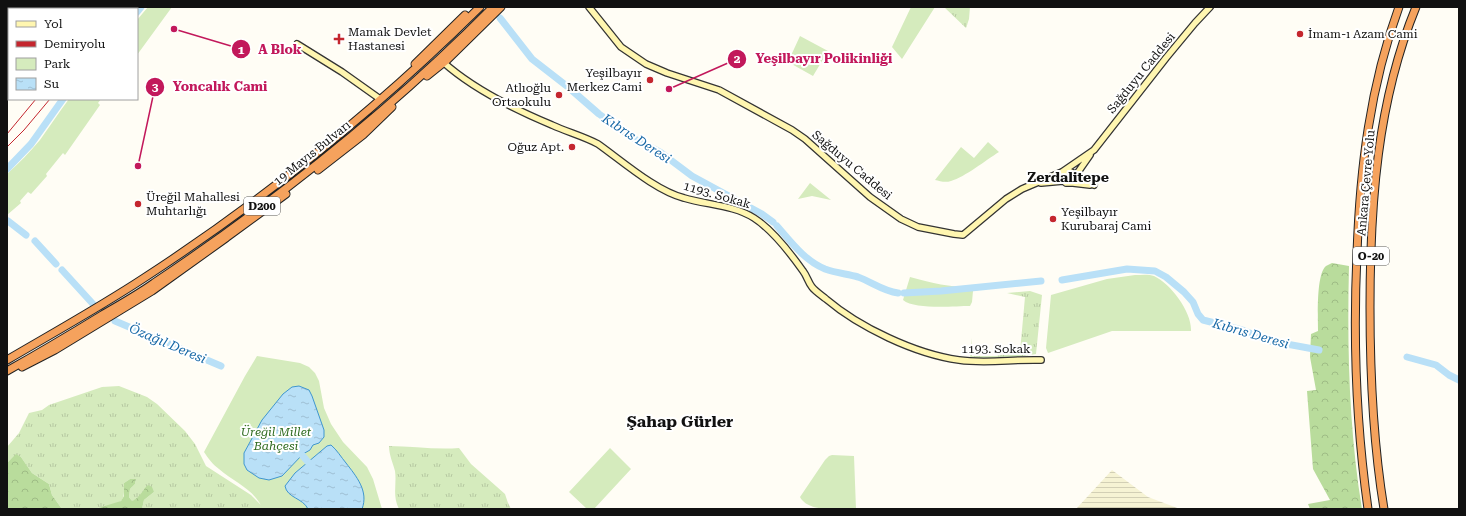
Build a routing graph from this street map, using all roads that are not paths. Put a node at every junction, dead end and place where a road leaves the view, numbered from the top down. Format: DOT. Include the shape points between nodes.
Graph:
graph roads {
  1 [pos="474,7"];
  2 [pos="480,7"];
  3 [pos="493,7"];
  4 [pos="501,7"];
  5 [pos="589,7"];
  6 [pos="1210,7"];
  7 [pos="1399,7"];
  8 [pos="1416,7"];
  9 [pos="297,44"];
  10 [pos="443,62"];
  11 [pos="408,74"];
  12 [pos="380,99"];
  13 [pos="1094,150"];
  14 [pos="1062,172"];
  15 [pos="1076,175"];
  16 [pos="1063,182"];
  17 [pos="1073,183"];
  18 [pos="1037,184"];
  19 [pos="252,213"];
  20 [pos="223,240"];
  21 [pos="93,320"];
  22 [pos="90,329"];
  23 [pos="7,360"];
  24 [pos="1040,360"];
  25 [pos="7,372"];
  26 [pos="1368,509"];
  27 [pos="1384,509"];
  1 -- 11 [label="highway" via="418,60"];
  2 -- 11 [label="highway, 19 Mayıs Bulvarı / D200"];
  3 -- 19 [label="highway, 19 Mayıs Bulvarı / D200" via="375,116"];
  4 -- 10 [label="highway"];
  5 -- 18 [label="street, Sağduyu Caddesi" via="621,47 646,64 719,90 792,130 870,197 900,219 918,227 963,235 1006,199 1022,189"];
  6 -- 13 [label="street, Sağduyu Caddesi"];
  7 -- 26 [label="highway, Ankara Çevre Yolu / O-20" via="1375,88 1358,212 1355,290 1357,396"];
  8 -- 27 [label="highway, Ankara Çevre Yolu / O-20" via="1397,60 1386,105 1380,134 1373,210 1370,290 1371,398"];
  9 -- 12 [label="street"];
  10 -- 20 [label="highway" via="408,91 363,135"];
  10 -- 24 [label="street, 1193. Sokak" via="474,85 528,115 588,138 651,182 670,192 751,216 765,226 779,242 804,272 812,287 849,316 889,338 921,351 959,360"];
  11 -- 12 [label="highway, 19 Mayıs Bulvarı / D200"];
  12 -- 23 [label="highway, 19 Mayıs Bulvarı / D200" via="304,163 219,227 87,314"];
  13 -- 14 [label="street, Sağduyu Caddesi"];
  13 -- 15 [label="street"];
  14 -- 15 [label="street" via="1068,171"];
  14 -- 16 [label="street" via="1060,175"];
  14 -- 18 [label="street, Sağduyu Caddesi"];
  15 -- 17 [label="street"];
  15 -- 17 [label="street" via="1094,185"];
  16 -- 17 [label="street"];
  16 -- 18 [label="street"];
  19 -- 20 [label="highway"];
  19 -- 21 [label="highway, 19 Mayıs Bulvarı / D200" via="153,284"];
  20 -- 22 [label="highway" via="152,291"];
  21 -- 22 [label="highway"];
  21 -- 25 [label="highway, 19 Mayıs Bulvarı / D200"];
  22 -- 25 [label="highway" via="40,359"];
}
